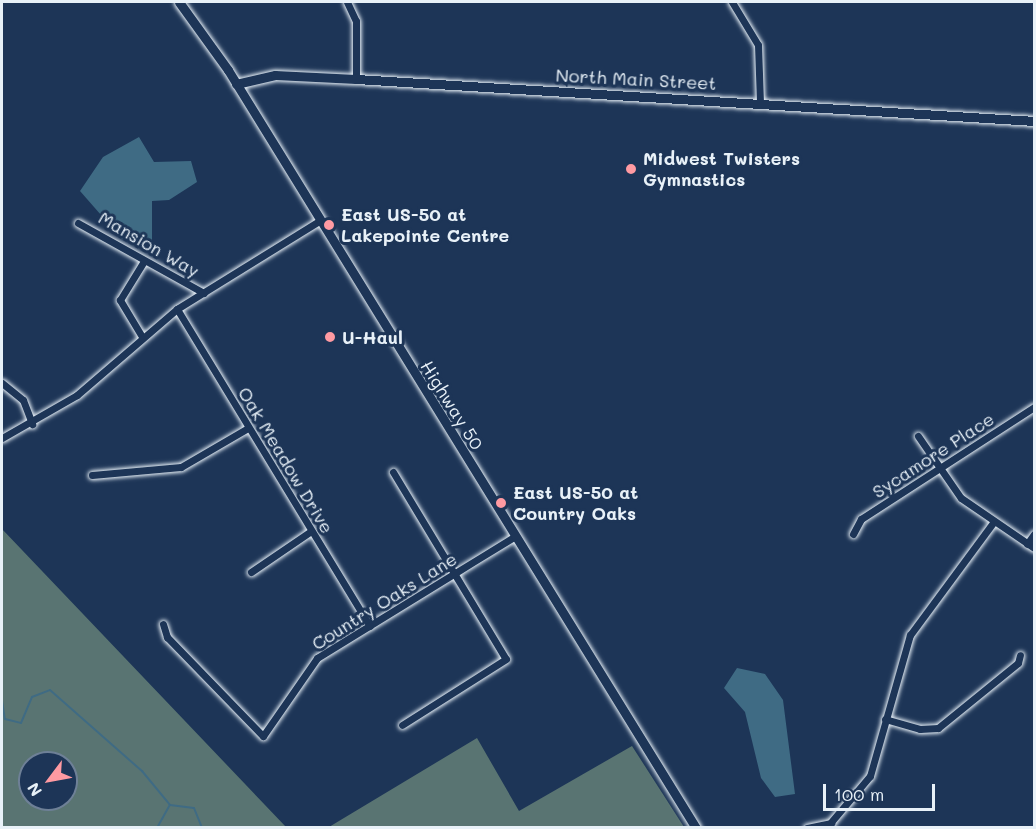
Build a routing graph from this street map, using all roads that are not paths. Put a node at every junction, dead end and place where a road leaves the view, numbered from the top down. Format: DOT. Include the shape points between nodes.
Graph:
graph roads {
  1 [pos="179,2"];
  2 [pos="347,2"];
  3 [pos="732,2"];
  4 [pos="356,79"];
  5 [pos="236,84"];
  6 [pos="760,104"];
  7 [pos="1035,121"];
  8 [pos="319,221"];
  9 [pos="78,223"];
  10 [pos="144,261"];
  11 [pos="204,293"];
  12 [pos="177,309"];
  13 [pos="141,335"];
  14 [pos="2,383"];
  15 [pos="1035,407"];
  16 [pos="32,424"];
  17 [pos="248,428"];
  18 [pos="918,436"];
  19 [pos="2,438"];
  20 [pos="939,468"];
  21 [pos="393,472"];
  22 [pos="92,475"];
  23 [pos="993,523"];
  24 [pos="311,531"];
  25 [pos="854,534"];
  26 [pos="1035,534"];
  27 [pos="515,536"];
  28 [pos="1027,544"];
  29 [pos="1035,548"];
  30 [pos="251,572"];
  31 [pos="455,574"];
  32 [pos="163,624"];
  33 [pos="370,626"];
  34 [pos="1020,655"];
  35 [pos="885,720"];
  36 [pos="402,725"];
  37 [pos="829,826"];
  38 [pos="696,828"];
  39 [pos="807,828"];
  1 -- 5 [label="main road, Highway 50"];
  2 -- 4 [label="street" via="357,27"];
  3 -- 6 [label="street" via="758,45"];
  4 -- 5 [label="main road, North Main Street" via="275,75"];
  4 -- 6 [label="main road, North Main Street"];
  5 -- 8 [label="main road, Highway 50"];
  6 -- 7 [label="main road, North Main Street"];
  8 -- 11 [label="street"];
  8 -- 27 [label="main road, Highway 50"];
  9 -- 10 [label="street, Mansion Way"];
  10 -- 11 [label="street, Mansion Way"];
  10 -- 13 [label="street" via="120,300"];
  11 -- 12 [label="street"];
  12 -- 13 [label="street"];
  12 -- 17 [label="street, Oak Meadow Drive"];
  13 -- 16 [label="street" via="77,395"];
  14 -- 16 [label="street" via="23,400"];
  15 -- 20 [label="street, Sycamore Place"];
  16 -- 19 [label="street"];
  17 -- 22 [label="street" via="181,467"];
  17 -- 24 [label="street, Oak Meadow Drive"];
  18 -- 20 [label="street"];
  20 -- 23 [label="street" via="961,498"];
  20 -- 25 [label="street, Sycamore Place" via="861,519"];
  21 -- 31 [label="street"];
  23 -- 28 [label="street"];
  23 -- 35 [label="street" via="910,635"];
  24 -- 30 [label="street"];
  24 -- 33 [label="street, Oak Meadow Drive"];
  26 -- 28 [label="street"];
  27 -- 31 [label="street, Country Oaks Lane"];
  27 -- 38 [label="main road, Highway 50"];
  28 -- 29 [label="street"];
  31 -- 33 [label="street, Country Oaks Lane"];
  31 -- 36 [label="street" via="507,659"];
  32 -- 33 [label="street, Country Oaks Lane" via="167,637 263,736 317,658"];
  34 -- 35 [label="street" via="1018,663 938,728 920,729"];
  35 -- 37 [label="street" via="870,776"];
  37 -- 39 [label="street"];
}
